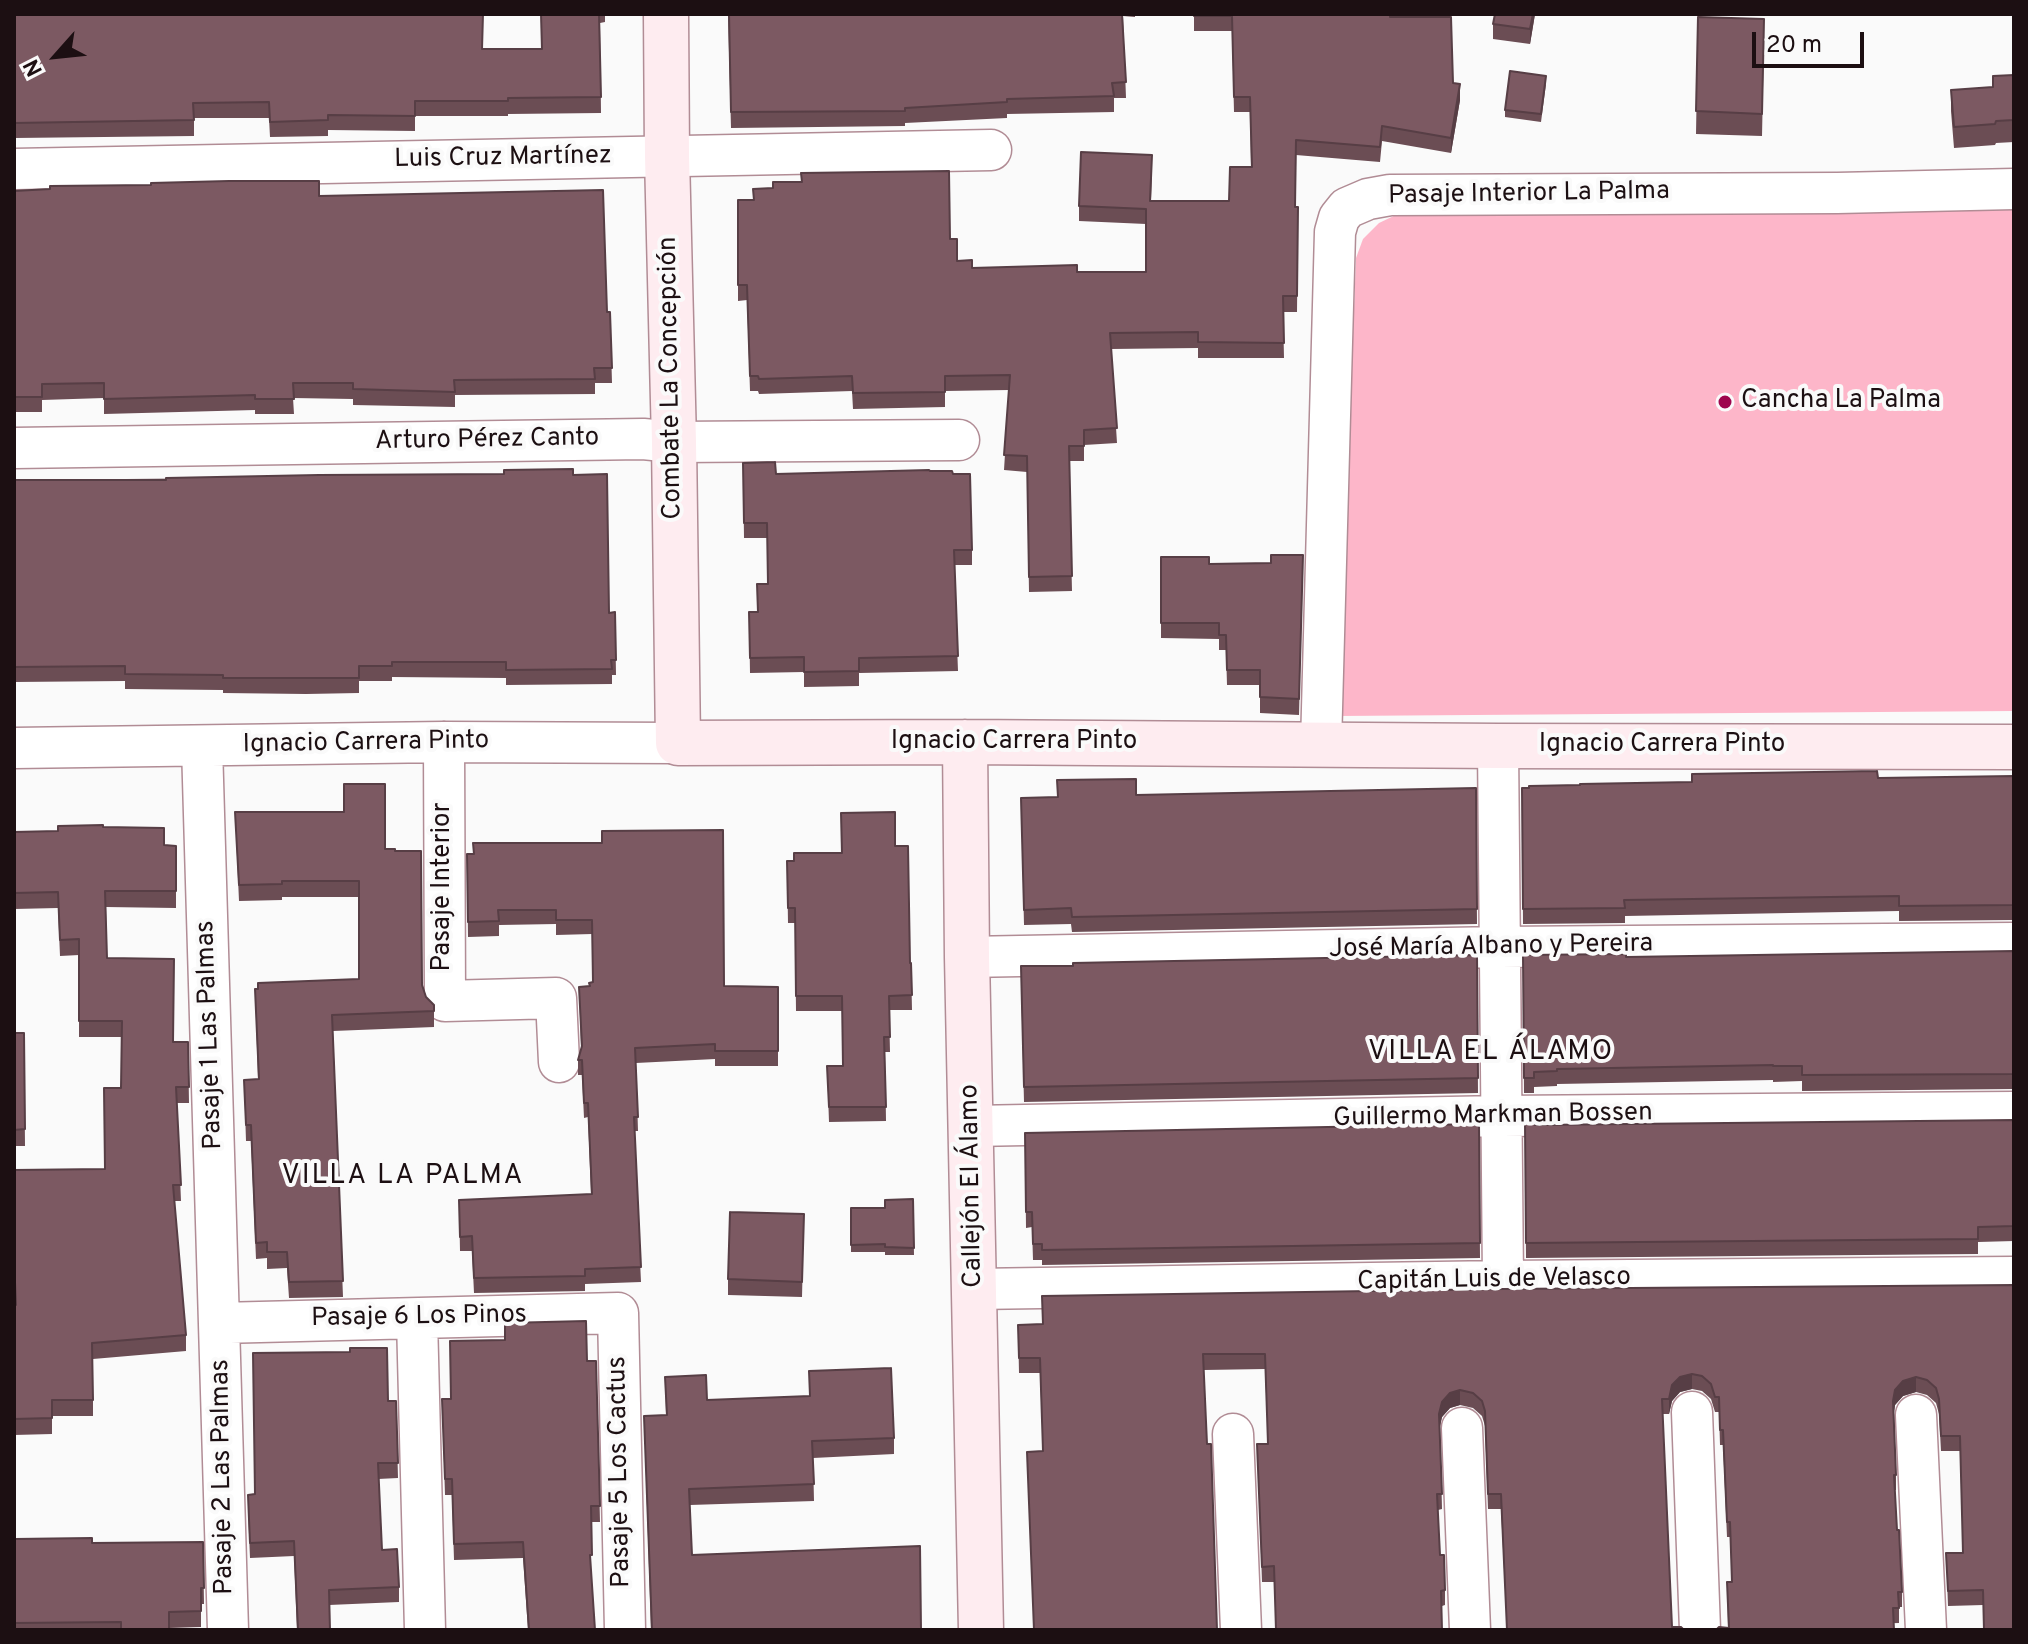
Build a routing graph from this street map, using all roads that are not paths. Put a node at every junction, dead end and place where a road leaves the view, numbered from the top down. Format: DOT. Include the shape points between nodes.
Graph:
graph roads {
  1 [pos="666,14"];
  2 [pos="991,150"];
  3 [pos="667,156"];
  4 [pos="14,169"];
  5 [pos="2014,189"];
  6 [pos="959,440"];
  7 [pos="674,442"];
  8 [pos="14,448"];
  9 [pos="444,742"];
  10 [pos="965,742"];
  11 [pos="678,743"];
  12 [pos="1321,745"];
  13 [pos="202,746"];
  14 [pos="1498,746"];
  15 [pos="2014,747"];
  16 [pos="14,748"];
  17 [pos="2014,943"];
  18 [pos="1500,947"];
  19 [pos="967,957"];
  20 [pos="559,1062"];
  21 [pos="2014,1112"];
  22 [pos="1502,1116"];
  23 [pos="972,1126"];
  24 [pos="2014,1277"];
  25 [pos="1503,1281"];
  26 [pos="975,1289"];
  27 [pos="618,1313"];
  28 [pos="417,1319"];
  29 [pos="220,1323"];
  30 [pos="1692,1412"];
  31 [pos="1916,1415"];
  32 [pos="1462,1428"];
  33 [pos="1233,1434"];
  34 [pos="228,1630"];
  35 [pos="425,1630"];
  36 [pos="625,1630"];
  37 [pos="981,1630"];
  38 [pos="1241,1630"];
  39 [pos="1470,1630"];
  40 [pos="1700,1630"];
  41 [pos="1926,1630"];
  1 -- 3 [label="street, Combate La Concepción"];
  2 -- 3 [label="street, Luis Cruz Martínez"];
  3 -- 4 [label="street, Luis Cruz Martínez"];
  3 -- 7 [label="street, Combate La Concepción"];
  5 -- 12 [label="street, Pasaje Interior La Palma" via="1390,195 1347,208 1335,232"];
  6 -- 7 [label="street, Arturo Pérez Canto"];
  7 -- 8 [label="street, Arturo Pérez Canto"];
  7 -- 11 [label="street, Combate La Concepción"];
  9 -- 11 [label="street, Ignacio Carrera Pinto"];
  9 -- 13 [label="street, Ignacio Carrera Pinto"];
  9 -- 20 [label="street, Pasaje Interior" via="445,1001 556,998"];
  10 -- 11 [label="street, Ignacio Carrera Pinto"];
  10 -- 12 [label="street, Ignacio Carrera Pinto"];
  10 -- 19 [label="street, Callejón El Álamo"];
  12 -- 14 [label="street, Ignacio Carrera Pinto"];
  13 -- 16 [label="street, Ignacio Carrera Pinto"];
  13 -- 29 [label="street, Pasaje 1 Las Palmas"];
  14 -- 15 [label="street, Ignacio Carrera Pinto"];
  14 -- 18 [label="street"];
  17 -- 18 [label="street, José María Albano y Pereira"];
  18 -- 19 [label="street, José María Albano y Pereira"];
  18 -- 22 [label="street"];
  19 -- 23 [label="street, Callejón El Álamo"];
  21 -- 22 [label="street, Guillermo Markman Bossen"];
  22 -- 23 [label="street, Guillermo Markman Bossen"];
  22 -- 25 [label="street"];
  23 -- 26 [label="street, Callejón El Álamo"];
  24 -- 25 [label="street, Capitán Luis de Velasco"];
  25 -- 26 [label="street, Capitán Luis de Velasco"];
  26 -- 37 [label="street, Callejón El Álamo"];
  27 -- 28 [label="street, Pasaje 6 Los Pinos"];
  27 -- 36 [label="street, Pasaje 5 Los Cactus"];
  28 -- 29 [label="street, Pasaje 6 Los Pinos"];
  28 -- 35 [label="street"];
  29 -- 34 [label="street, Pasaje 2 Las Palmas"];
  30 -- 40 [label="street"];
  31 -- 41 [label="street"];
  32 -- 39 [label="street"];
  33 -- 38 [label="street"];
}
